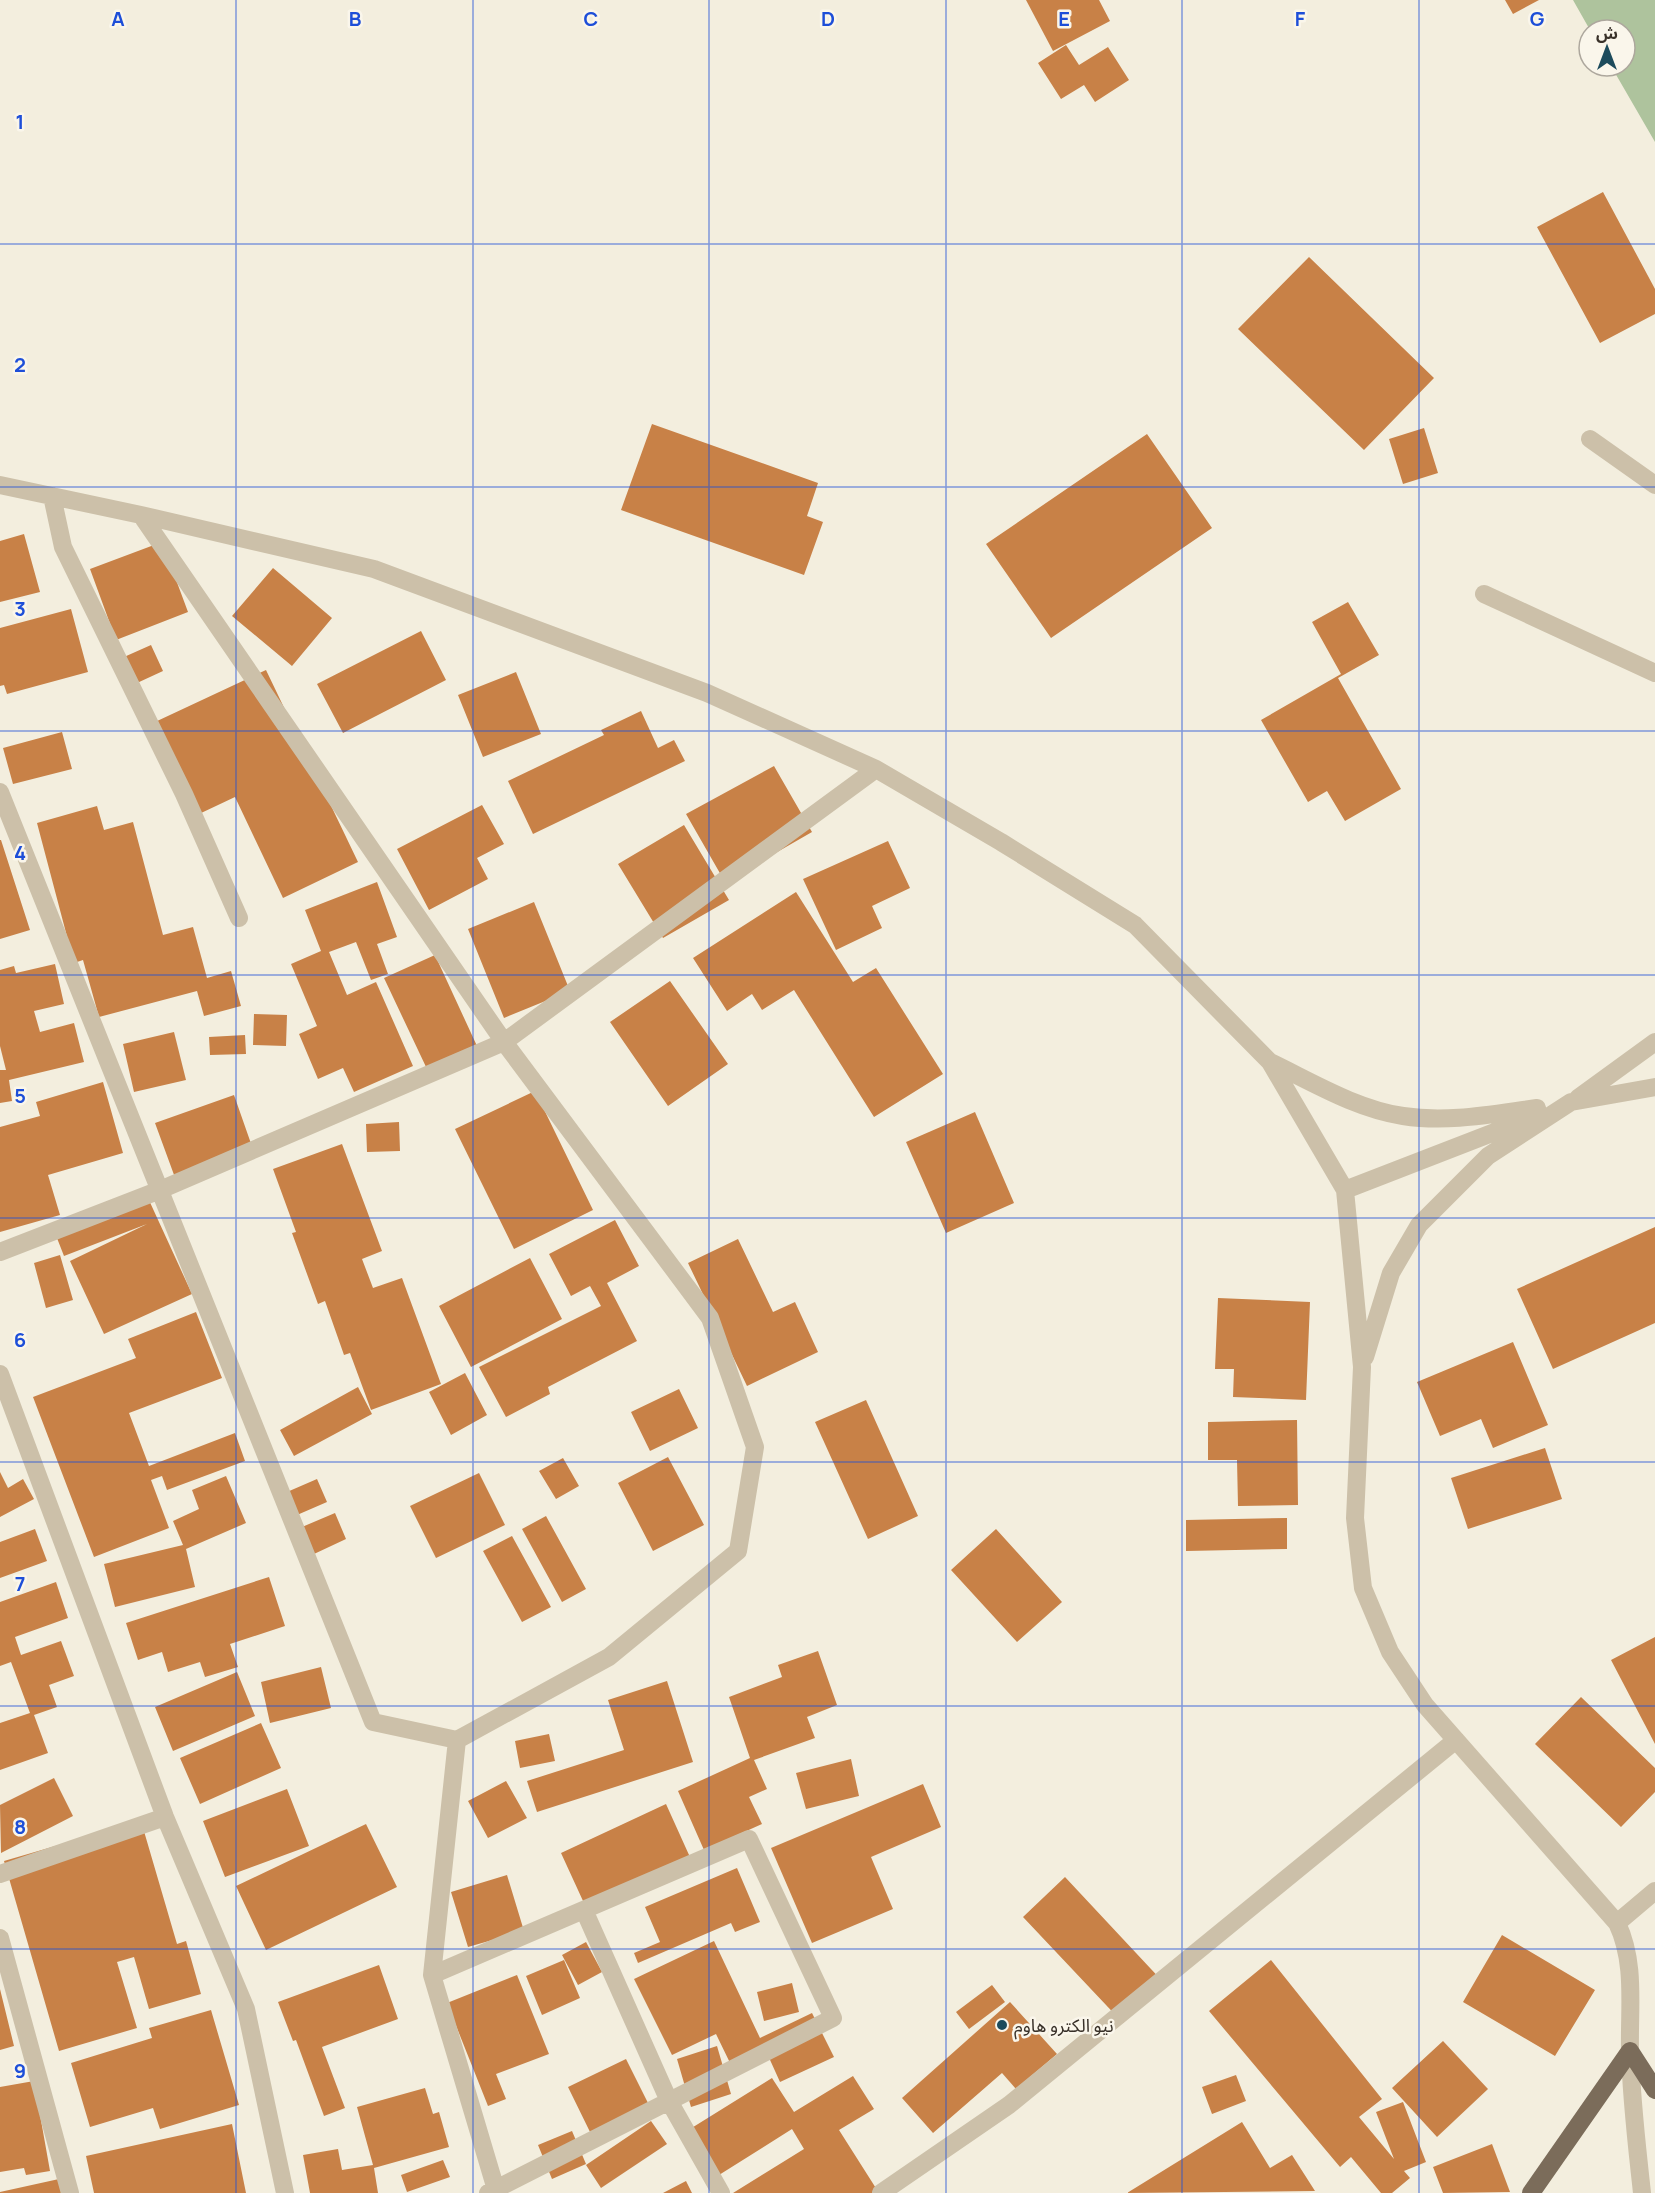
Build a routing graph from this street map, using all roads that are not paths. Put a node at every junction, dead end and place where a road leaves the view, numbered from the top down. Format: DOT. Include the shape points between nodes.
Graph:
graph roads {
  1 [pos="1590,439"];
  2 [pos="1655,484"];
  3 [pos="0,486"];
  4 [pos="52,496"];
  5 [pos="141,515"];
  6 [pos="1484,594"];
  7 [pos="1655,673"];
  8 [pos="876,769"];
  9 [pos="0,792"];
  10 [pos="239,918"];
  11 [pos="504,1042"];
  12 [pos="1655,1042"];
  13 [pos="1270,1062"];
  14 [pos="1655,1087"];
  15 [pos="1571,1102"];
  16 [pos="160,1190"];
  17 [pos="1345,1190"];
  18 [pos="0,1252"];
  19 [pos="1362,1367"];
  20 [pos="0,1374"];
  21 [pos="457,1740"];
  22 [pos="1456,1740"];
  23 [pos="165,1817"];
  24 [pos="0,1874"];
  25 [pos="1655,1891"];
  26 [pos="584,1910"];
  27 [pos="1617,1923"];
  28 [pos="0,1938"];
  29 [pos="432,1975"];
  30 [pos="1630,2051"];
  31 [pos="1655,2090"];
  32 [pos="669,2102"];
  33 [pos="494,2192"];
  34 [pos="70,2193"];
  35 [pos="285,2193"];
  36 [pos="721,2193"];
  37 [pos="881,2193"];
  38 [pos="1531,2193"];
  39 [pos="1642,2193"];
  1 -- 2 [label="street"];
  3 -- 4 [label="street"];
  4 -- 5 [label="street"];
  4 -- 10 [label="street" via="63,547 184,794"];
  5 -- 8 [label="street" via="374,569 707,693"];
  5 -- 11 [label="street"];
  6 -- 7 [label="street"];
  8 -- 11 [label="street"];
  8 -- 13 [label="street" via="1135,925"];
  9 -- 16 [label="street"];
  11 -- 16 [label="street"];
  11 -- 21 [label="street" via="710,1318 755,1447 738,1551 609,1657"];
  12 -- 15 [label="street"];
  13 -- 15 [label="street" via="1346,1099 1402,1116 1463,1119"];
  13 -- 17 [label="street"];
  14 -- 15 [label="street"];
  15 -- 17 [label="street"];
  15 -- 19 [label="street" via="1488,1156 1419,1226 1391,1274"];
  16 -- 18 [label="street"];
  16 -- 21 [label="street" via="373,1722"];
  17 -- 19 [label="street"];
  19 -- 22 [label="street" via="1355,1518 1363,1588 1390,1652 1425,1705"];
  20 -- 23 [label="street"];
  21 -- 29 [label="street"];
  22 -- 27 [label="street"];
  22 -- 37 [label="street" via="1009,2105"];
  23 -- 24 [label="street"];
  23 -- 35 [label="street" via="246,2009"];
  25 -- 27 [label="street"];
  26 -- 29 [label="street"];
  26 -- 32 [label="street"];
  26 -- 32 [label="street" via="749,1839 833,2018"];
  27 -- 30 [label="street" via="1630,1967"];
  28 -- 34 [label="street"];
  29 -- 33 [label="street"];
  30 -- 31 [label="main road"];
  30 -- 38 [label="main road"];
  30 -- 39 [label="street"];
  32 -- 33 [label="street"];
  32 -- 36 [label="street"];
}
